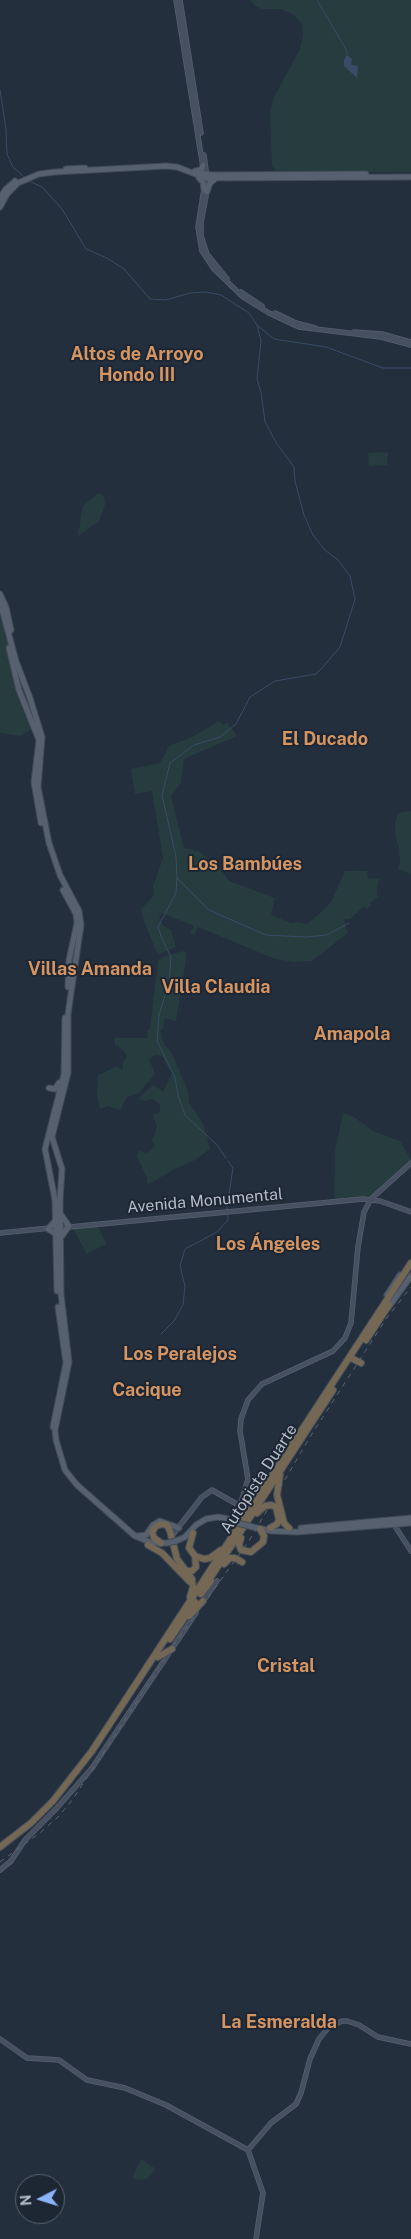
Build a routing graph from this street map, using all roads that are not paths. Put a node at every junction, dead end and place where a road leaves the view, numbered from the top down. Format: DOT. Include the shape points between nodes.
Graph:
graph roads {
  1 [pos="178,0"];
  2 [pos="204,166"];
  3 [pos="195,172"];
  4 [pos="208,176"];
  5 [pos="411,176"];
  6 [pos="20,180"];
  7 [pos="206,191"];
  8 [pos="0,198"];
  9 [pos="0,207"];
  10 [pos="411,343"];
  11 [pos="0,594"];
  12 [pos="0,602"];
  13 [pos="0,609"];
  14 [pos="11,643"];
  15 [pos="29,694"];
  16 [pos="22,698"];
  17 [pos="34,708"];
  18 [pos="26,710"];
  19 [pos="35,792"];
  20 [pos="31,801"];
  21 [pos="75,961"];
  22 [pos="69,962"];
  23 [pos="71,969"];
  24 [pos="64,1066"];
  25 [pos="56,1104"];
  26 [pos="59,1160"];
  27 [pos="411,1163"];
  28 [pos="47,1167"];
  29 [pos="371,1199"];
  30 [pos="60,1212"];
  31 [pos="411,1212"];
  32 [pos="56,1220"];
  33 [pos="69,1226"];
  34 [pos="48,1228"];
  35 [pos="58,1228"];
  36 [pos="0,1233"];
  37 [pos="56,1234"];
  38 [pos="61,1239"];
  39 [pos="411,1257"];
  40 [pos="411,1263"];
  41 [pos="411,1270"];
  42 [pos="411,1276"];
  43 [pos="59,1291"];
  44 [pos="393,1294"];
  45 [pos="382,1310"];
  46 [pos="62,1335"];
  47 [pos="65,1357"];
  48 [pos="353,1359"];
  49 [pos="361,1363"];
  50 [pos="60,1399"];
  51 [pos="287,1460"];
  52 [pos="280,1475"];
  53 [pos="259,1510"];
  54 [pos="411,1518"];
  55 [pos="233,1521"];
  56 [pos="393,1522"];
  57 [pos="411,1523"];
  58 [pos="256,1527"];
  59 [pos="169,1528"];
  60 [pos="270,1528"];
  61 [pos="289,1528"];
  62 [pos="323,1528"];
  63 [pos="178,1529"];
  64 [pos="193,1533"];
  65 [pos="132,1534"];
  66 [pos="241,1538"];
  67 [pos="230,1539"];
  68 [pos="170,1542"];
  69 [pos="148,1546"];
  70 [pos="411,1550"];
  71 [pos="195,1556"];
  72 [pos="242,1562"];
  73 [pos="224,1564"];
  74 [pos="187,1571"];
  75 [pos="217,1581"];
  76 [pos="200,1594"];
  77 [pos="190,1597"];
  78 [pos="203,1601"];
  79 [pos="188,1605"];
  80 [pos="176,1630"];
  81 [pos="172,1648"];
  82 [pos="158,1657"];
  83 [pos="126,1704"];
  84 [pos="0,1847"];
  85 [pos="0,1851"];
  86 [pos="0,1870"];
  87 [pos="0,2040"];
  88 [pos="411,2044"];
  89 [pos="248,2150"];
  90 [pos="256,2239"];
  1 -- 2 [label="main road"];
  2 -- 3 [label="main road"];
  2 -- 4 [label="main road"];
  3 -- 4 [label="main road"];
  3 -- 6 [label="main road" via="176,164 162,163 49,169"];
  3 -- 7 [label="main road"];
  4 -- 5 [label="main road"];
  4 -- 7 [label="main road"];
  4 -- 7 [label="main road" via="210,183"];
  6 -- 8 [label="main road" via="9,186"];
  6 -- 9 [label="main road"];
  7 -- 10 [label="main road" via="200,227 203,245 217,268 245,295 301,325 376,334"];
  11 -- 14 [label="main road" via="10,622"];
  12 -- 14 [label="main road"];
  13 -- 16 [label="main road"];
  14 -- 15 [label="main road"];
  15 -- 16 [label="main road" via="26,701"];
  15 -- 17 [label="main road"];
  16 -- 18 [label="main road"];
  17 -- 18 [label="main road"];
  17 -- 21 [label="main road" via="42,737 38,787 47,836 57,870 81,920"];
  18 -- 19 [label="main road" via="38,740"];
  19 -- 20 [label="main road"];
  19 -- 22 [label="main road" via="50,859 77,920"];
  21 -- 22 [label="main road"];
  21 -- 23 [label="main road"];
  22 -- 23 [label="main road"];
  23 -- 24 [label="main road" via="64,1028"];
  23 -- 26 [label="main road" via="68,1073 52,1137"];
  24 -- 25 [label="main road"];
  24 -- 25 [label="main road" via="56,1088 48,1089 57,1094"];
  25 -- 28 [label="main road" via="46,1144"];
  26 -- 28 [label="main road" via="57,1174"];
  26 -- 30 [label="main road" via="62,1174"];
  27 -- 29 [label="main road"];
  28 -- 32 [label="main road" via="54,1190"];
  29 -- 31 [label="main road, Avenida Monumental"];
  29 -- 33 [label="main road, Avenida Monumental"];
  29 -- 63 [label="main road" via="360,1226 352,1319 345,1338 333,1351 255,1390 241,1419 248,1479 240,1506 212,1490 202,1496"];
  30 -- 33 [label="main road"];
  30 -- 35 [label="main road"];
  32 -- 34 [label="main road"];
  32 -- 35 [label="main road"];
  33 -- 35 [label="main road, Avenida Monumental"];
  33 -- 38 [label="main road"];
  34 -- 35 [label="main road, Avenida Monumental"];
  34 -- 36 [label="main road, Avenida Monumental"];
  34 -- 37 [label="main road"];
  35 -- 37 [label="main road"];
  35 -- 38 [label="main road"];
  37 -- 43 [label="main road"];
  38 -- 43 [label="main road"];
  39 -- 45 [label="main road, Autopista Duarte" via="386,1297"];
  40 -- 44 [label="highway, Autopista Duarte"];
  41 -- 44 [label="highway, Autopista Duarte"];
  42 -- 45 [label="main road"];
  43 -- 46 [label="main road"];
  43 -- 50 [label="main road" via="69,1362"];
  44 -- 45 [label="highway, Autopista Duarte"];
  45 -- 48 [label="highway, Autopista Duarte"];
  45 -- 67 [label="highway, Autopista Duarte"];
  46 -- 47 [label="main road"];
  46 -- 47 [label="main road" via="57,1345"];
  47 -- 50 [label="main road"];
  48 -- 49 [label="highway"];
  48 -- 51 [label="highway, Autopista Duarte"];
  50 -- 65 [label="main road" via="55,1434 65,1470 77,1486"];
  50 -- 69 [label="main road" via="52,1437 65,1475 134,1539"];
  51 -- 52 [label="highway"];
  51 -- 76 [label="highway, Autopista Duarte"];
  52 -- 53 [label="highway"];
  52 -- 61 [label="highway" via="277,1495 284,1523"];
  53 -- 60 [label="highway" via="271,1504 277,1510 279,1521"];
  53 -- 66 [label="highway"];
  54 -- 56 [label="main road"];
  55 -- 58 [label="main road, bridge"];
  55 -- 64 [label="main road" via="207,1522"];
  55 -- 68 [label="main road" via="218,1517 206,1519 185,1537"];
  56 -- 57 [label="main road"];
  56 -- 62 [label="main road"];
  56 -- 70 [label="main road"];
  58 -- 60 [label="main road"];
  58 -- 62 [label="main road" via="289,1532"];
  58 -- 66 [label="highway" via="264,1536 263,1542 251,1552 241,1550"];
  59 -- 63 [label="main road"];
  59 -- 68 [label="highway"];
  59 -- 68 [label="highway" via="162,1524 153,1530 154,1538"];
  60 -- 61 [label="main road"];
  61 -- 62 [label="main road"];
  63 -- 65 [label="main road" via="160,1522 153,1525 146,1535"];
  63 -- 68 [label="main road"];
  64 -- 68 [label="main road"];
  64 -- 71 [label="highway" via="190,1548"];
  65 -- 68 [label="main road" via="143,1541"];
  66 -- 73 [label="highway"];
  67 -- 71 [label="highway" via="213,1556 204,1559"];
  67 -- 79 [label="highway, Autopista Duarte"];
  68 -- 69 [label="main road"];
  68 -- 74 [label="highway"];
  69 -- 77 [label="highway" via="162,1553 187,1579"];
  71 -- 74 [label="highway" via="196,1567"];
  72 -- 73 [label="highway" via="232,1558"];
  73 -- 76 [label="highway"];
  74 -- 77 [label="highway" via="193,1584"];
  75 -- 78 [label="main road"];
  76 -- 80 [label="highway, Autopista Duarte"];
  77 -- 79 [label="highway"];
  78 -- 80 [label="highway"];
  78 -- 81 [label="main road"];
  79 -- 83 [label="highway, Autopista Duarte"];
  80 -- 82 [label="highway, Autopista Duarte"];
  81 -- 82 [label="highway"];
  81 -- 86 [label="main road" via="92,1768 25,1840 12,1861"];
  82 -- 83 [label="highway, Autopista Duarte"];
  83 -- 84 [label="highway, Autopista Duarte" via="53,1802"];
  83 -- 85 [label="highway, Autopista Duarte" via="96,1753 59,1800"];
  87 -- 89 [label="main road" via="27,2058 59,2060 88,2080 125,2088 166,2105"];
  88 -- 89 [label="main road" via="378,2037 347,2021 328,2028 310,2059 296,2104 271,2123"];
  89 -- 90 [label="main road" via="263,2193"];
}
